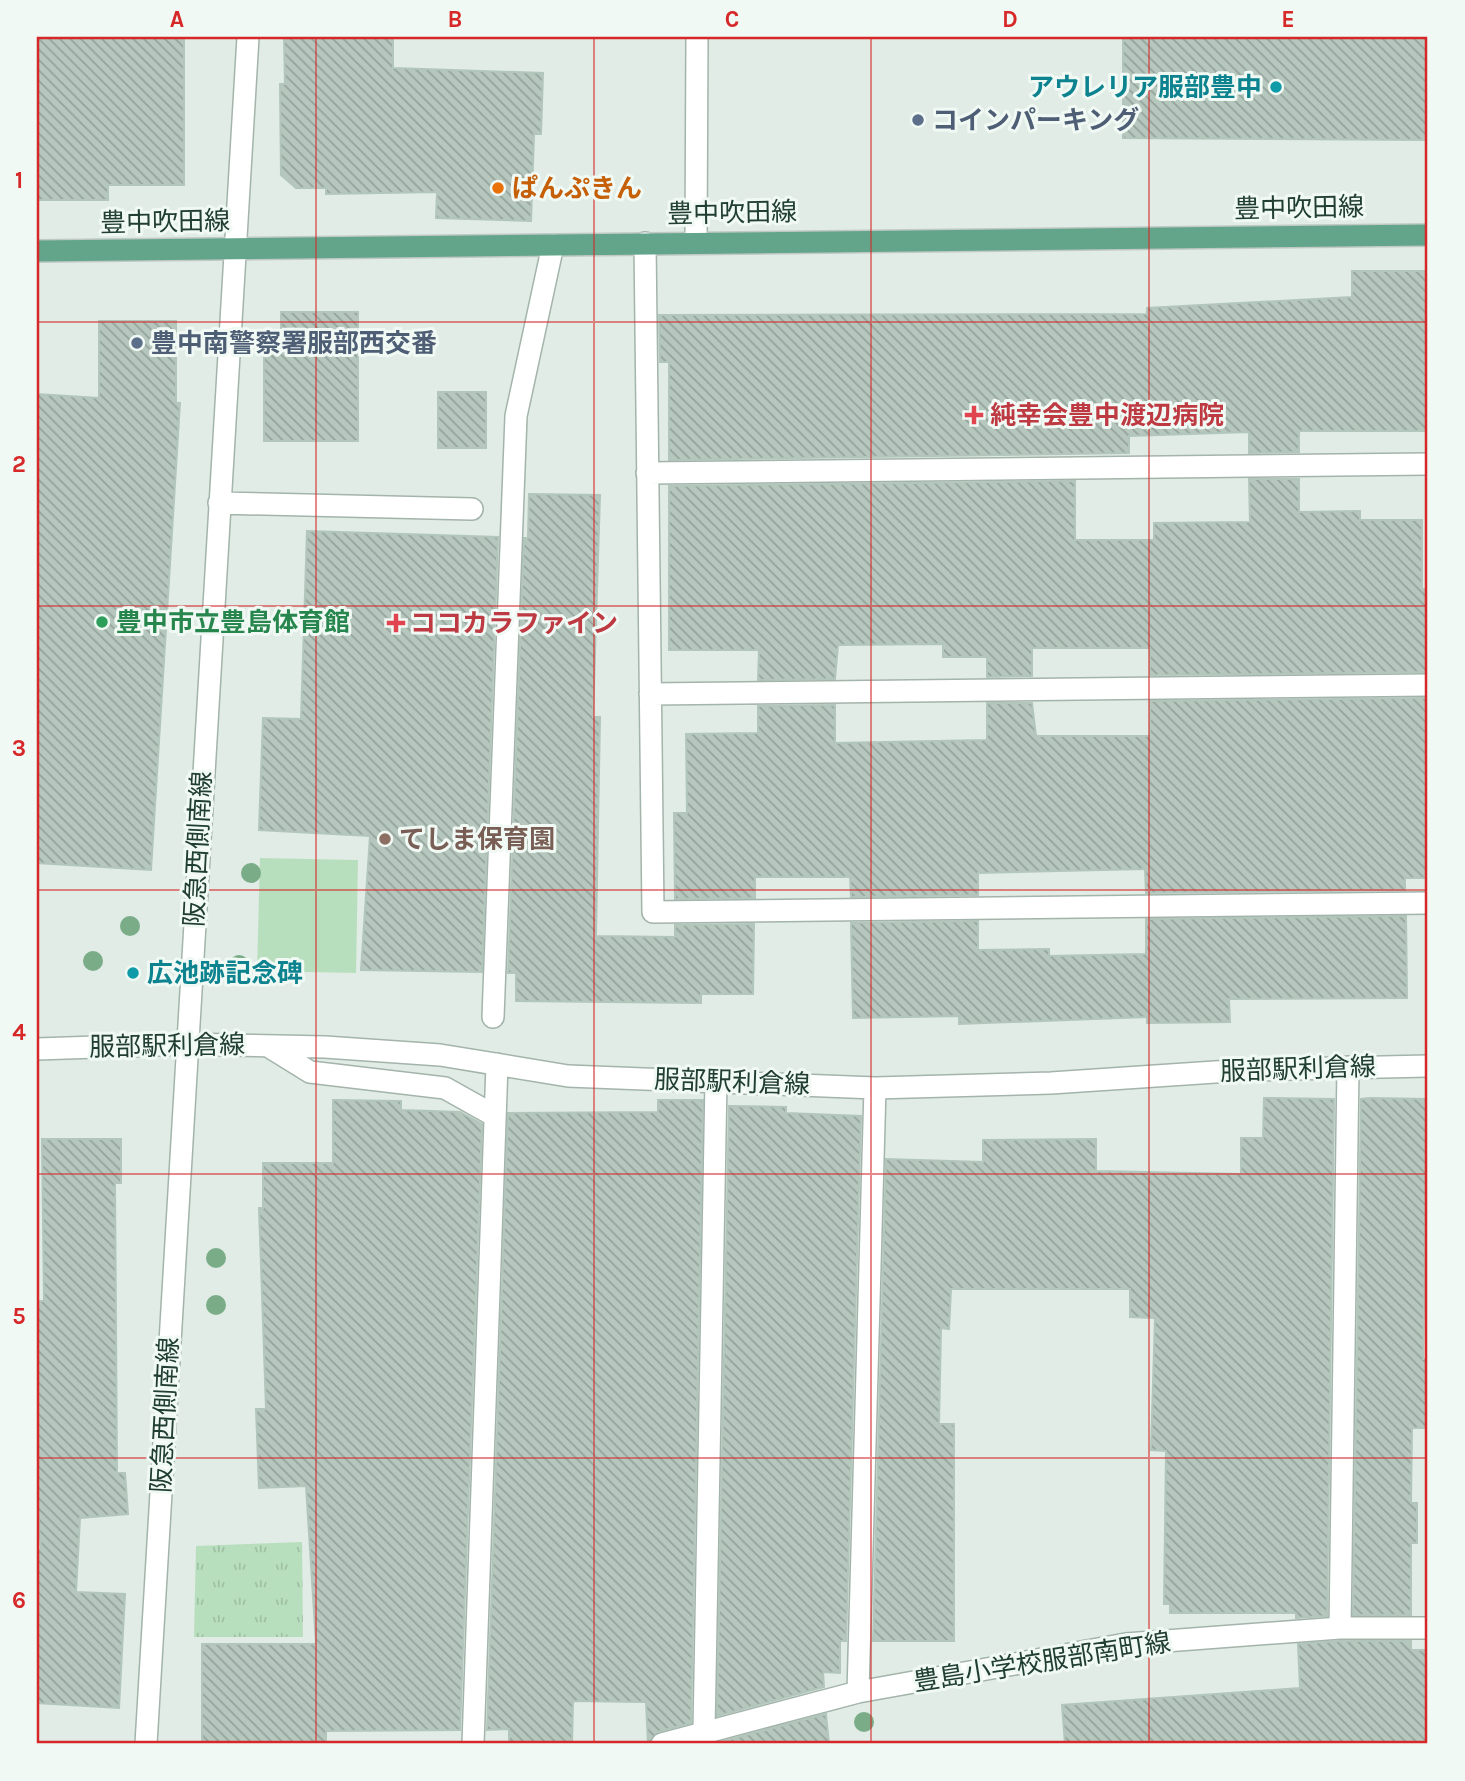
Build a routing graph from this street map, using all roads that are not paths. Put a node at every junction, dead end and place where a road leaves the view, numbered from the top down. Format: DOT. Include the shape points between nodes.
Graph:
graph roads {
  1 [pos="248,37"];
  2 [pos="697,37"];
  3 [pos="1428,235"];
  4 [pos="696,241"];
  5 [pos="645,243"];
  6 [pos="553,245"];
  7 [pos="235,249"];
  8 [pos="37,251"];
  9 [pos="1428,464"];
  10 [pos="647,473"];
  11 [pos="219,503"];
  12 [pos="472,509"];
  13 [pos="1428,685"];
  14 [pos="650,694"];
  15 [pos="1428,903"];
  16 [pos="493,1017"];
  17 [pos="185,1044"];
  18 [pos="267,1045"];
  19 [pos="37,1049"];
  20 [pos="498,1063"];
  21 [pos="1428,1066"];
  22 [pos="1348,1067"];
  23 [pos="716,1081"];
  24 [pos="876,1088"];
  25 [pos="495,1116"];
  26 [pos="1428,1628"];
  27 [pos="1340,1629"];
  28 [pos="858,1692"];
  29 [pos="704,1731"];
  30 [pos="146,1744"];
  31 [pos="473,1744"];
  32 [pos="662,1744"];
  1 -- 7 [label="street, 阪急西側南線"];
  2 -- 4 [label="street"];
  3 -- 4 [label="main road, 豊中吹田線"];
  4 -- 5 [label="main road, 豊中吹田線"];
  5 -- 6 [label="main road, 豊中吹田線"];
  5 -- 10 [label="street"];
  6 -- 7 [label="main road, 豊中吹田線"];
  6 -- 16 [label="street" via="516,416"];
  7 -- 8 [label="main road, 豊中吹田線"];
  7 -- 11 [label="street, 阪急西側南線"];
  9 -- 10 [label="street"];
  10 -- 14 [label="street"];
  11 -- 12 [label="street"];
  11 -- 17 [label="street, 阪急西側南線"];
  13 -- 14 [label="street"];
  14 -- 15 [label="street" via="653,912"];
  17 -- 18 [label="street, 服部駅利倉線"];
  17 -- 19 [label="street, 服部駅利倉線"];
  17 -- 30 [label="street, 阪急西側南線"];
  18 -- 20 [label="street, 服部駅利倉線" via="383,1050"];
  18 -- 25 [label="street" via="310,1072 445,1088"];
  20 -- 23 [label="street, 服部駅利倉線" via="568,1076"];
  20 -- 25 [label="street"];
  21 -- 22 [label="street, 服部駅利倉線"];
  22 -- 24 [label="street, 服部駅利倉線"];
  22 -- 27 [label="street"];
  23 -- 24 [label="street, 服部駅利倉線"];
  23 -- 29 [label="street"];
  24 -- 28 [label="street"];
  25 -- 31 [label="street"];
  26 -- 27 [label="street, 豊島小学校服部南町線"];
  27 -- 28 [label="street, 豊島小学校服部南町線" via="1126,1644"];
  28 -- 29 [label="street, 豊島小学校服部南町線"];
  29 -- 32 [label="street, 豊島小学校服部南町線"];
}
